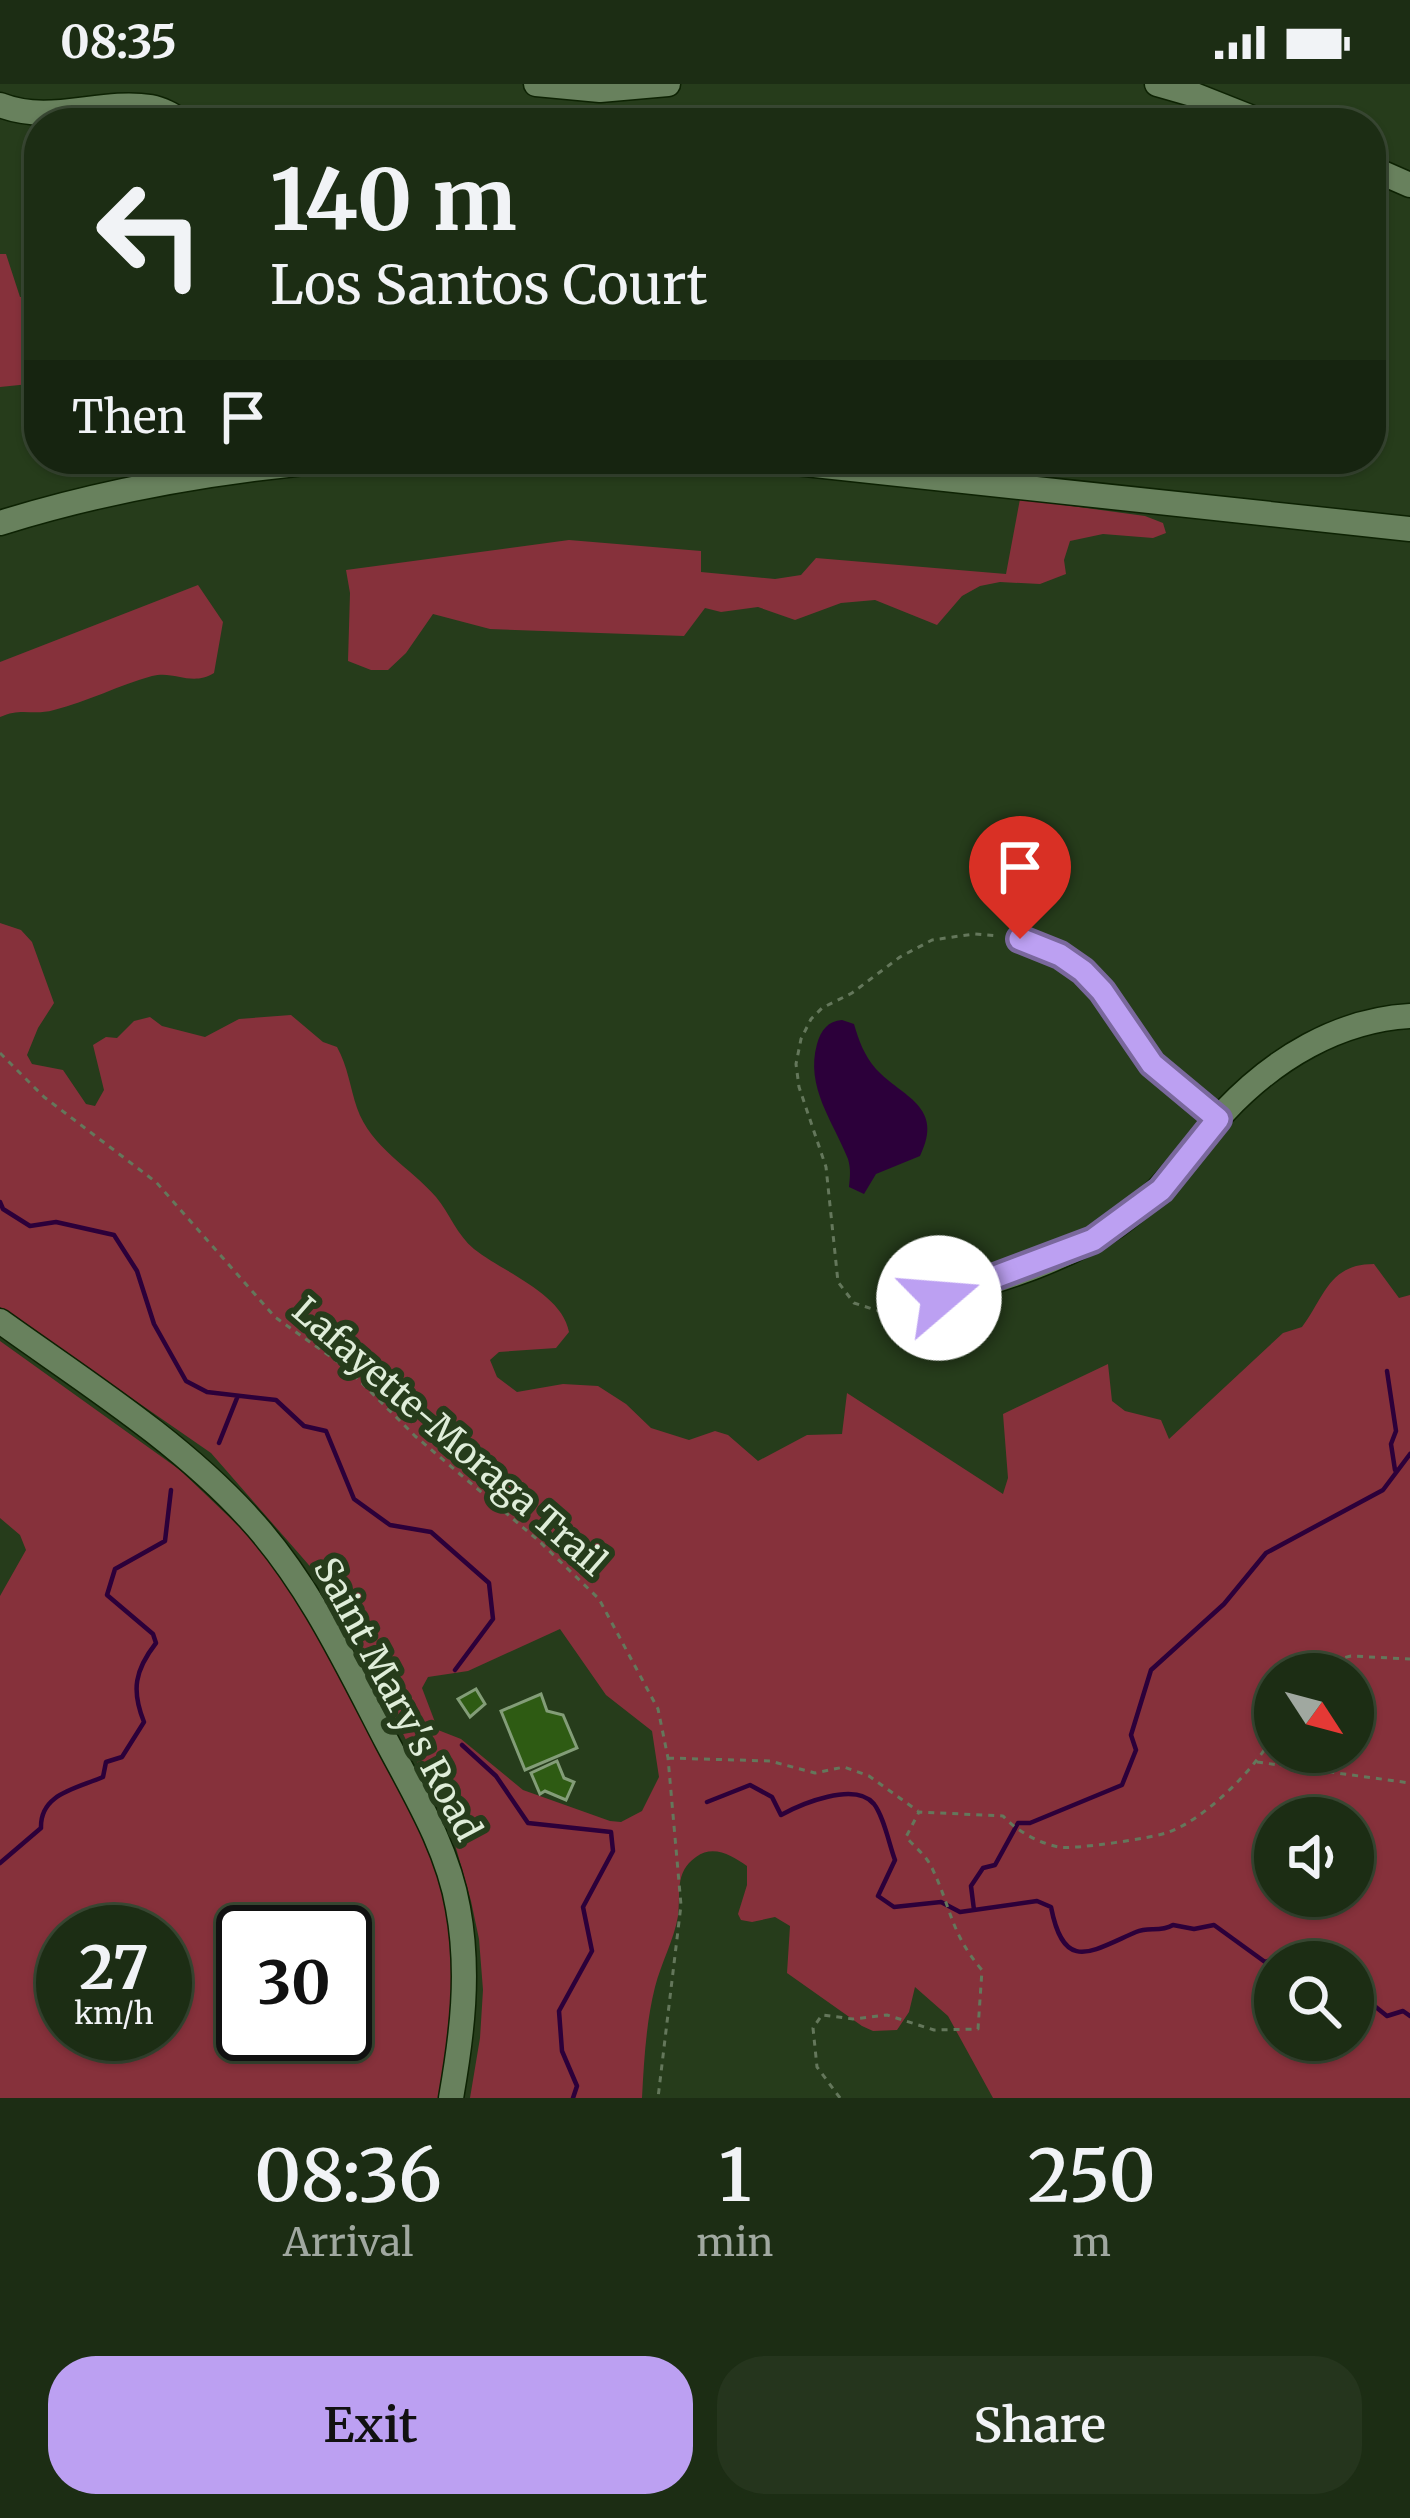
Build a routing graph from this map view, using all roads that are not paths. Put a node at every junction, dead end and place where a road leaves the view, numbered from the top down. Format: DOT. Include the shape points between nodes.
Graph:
graph roads {
  1 [pos="172,84"];
  2 [pos="536,84"];
  3 [pos="668,84"];
  4 [pos="1157,84"];
  5 [pos="155,107"];
  6 [pos="96,108"];
  7 [pos="1227,108"];
  8 [pos="219,474"];
  9 [pos="898,474"];
  10 [pos="0,523"];
  11 [pos="1410,529"];
  12 [pos="1020,939"];
  13 [pos="1410,1016"];
  14 [pos="1218,1119"];
  15 [pos="902,1310"];
  16 [pos="0,1321"];
  17 [pos="451,2098"];
  1 -- 5 [label="street"];
  2 -- 3 [label="street"];
  4 -- 7 [label="street"];
  5 -- 6 [label="street"];
  8 -- 10 [label="street"];
  9 -- 11 [label="street"];
  12 -- 14 [label="street" via="1083,971 1152,1064"];
  13 -- 14 [label="street" via="1358,1024 1303,1049"];
  14 -- 15 [label="street" via="1161,1190 1093,1240"];
  16 -- 17 [label="street, Saint Mary's Road" via="203,1472 249,1517 309,1598 444,1856 464,1956"];
}
